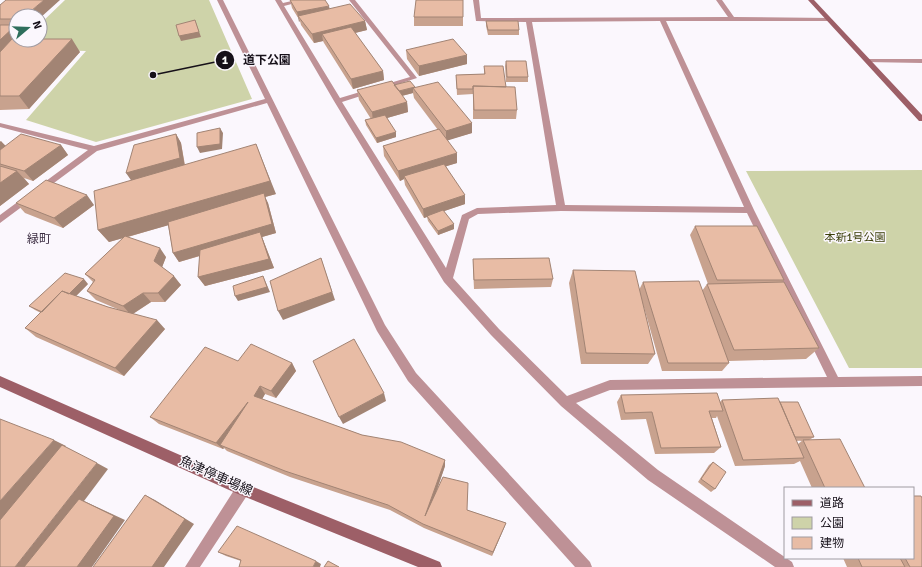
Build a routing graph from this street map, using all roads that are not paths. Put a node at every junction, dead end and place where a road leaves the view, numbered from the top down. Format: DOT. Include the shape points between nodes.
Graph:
graph roads {
  1 [pos="220,0"];
  2 [pos="304,0"];
  3 [pos="352,0"];
  4 [pos="476,0"];
  5 [pos="719,0"];
  6 [pos="811,0"];
  7 [pos="279,2"];
  8 [pos="829,19"];
  9 [pos="529,20"];
  10 [pos="733,20"];
  11 [pos="663,21"];
  12 [pos="922,61"];
  13 [pos="868,62"];
  14 [pos="269,100"];
  15 [pos="338,101"];
  16 [pos="922,119"];
  17 [pos="0,125"];
  18 [pos="94,149"];
  19 [pos="561,208"];
  20 [pos="750,210"];
  21 [pos="0,220"];
  22 [pos="448,278"];
  23 [pos="0,381"];
  24 [pos="922,381"];
  25 [pos="835,382"];
  26 [pos="565,402"];
  27 [pos="244,488"];
  28 [pos="192,567"];
  29 [pos="435,567"];
  30 [pos="585,567"];
  31 [pos="787,567"];
  1 -- 14 [label="street"];
  2 -- 7 [label="street"];
  3 -- 15 [label="street" via="414,78"];
  4 -- 9 [label="street" via="478,20"];
  5 -- 10 [label="street"];
  6 -- 8 [label="main road"];
  7 -- 15 [label="street"];
  8 -- 10 [label="street"];
  8 -- 13 [label="main road"];
  9 -- 11 [label="street"];
  9 -- 19 [label="street"];
  10 -- 11 [label="street"];
  11 -- 20 [label="street"];
  12 -- 13 [label="street"];
  13 -- 16 [label="main road"];
  14 -- 18 [label="street"];
  14 -- 30 [label="street" via="381,328 412,377"];
  15 -- 22 [label="street"];
  17 -- 18 [label="street"];
  18 -- 21 [label="street"];
  19 -- 20 [label="street"];
  19 -- 22 [label="street" via="477,211 465,217"];
  20 -- 25 [label="street"];
  22 -- 26 [label="street" via="495,332"];
  23 -- 27 [label="main road, 魚津停車場線"];
  24 -- 25 [label="street"];
  25 -- 26 [label="street" via="610,385"];
  26 -- 31 [label="street" via="653,475"];
  27 -- 28 [label="street"];
  27 -- 29 [label="main road, 魚津停車場線"];
}
